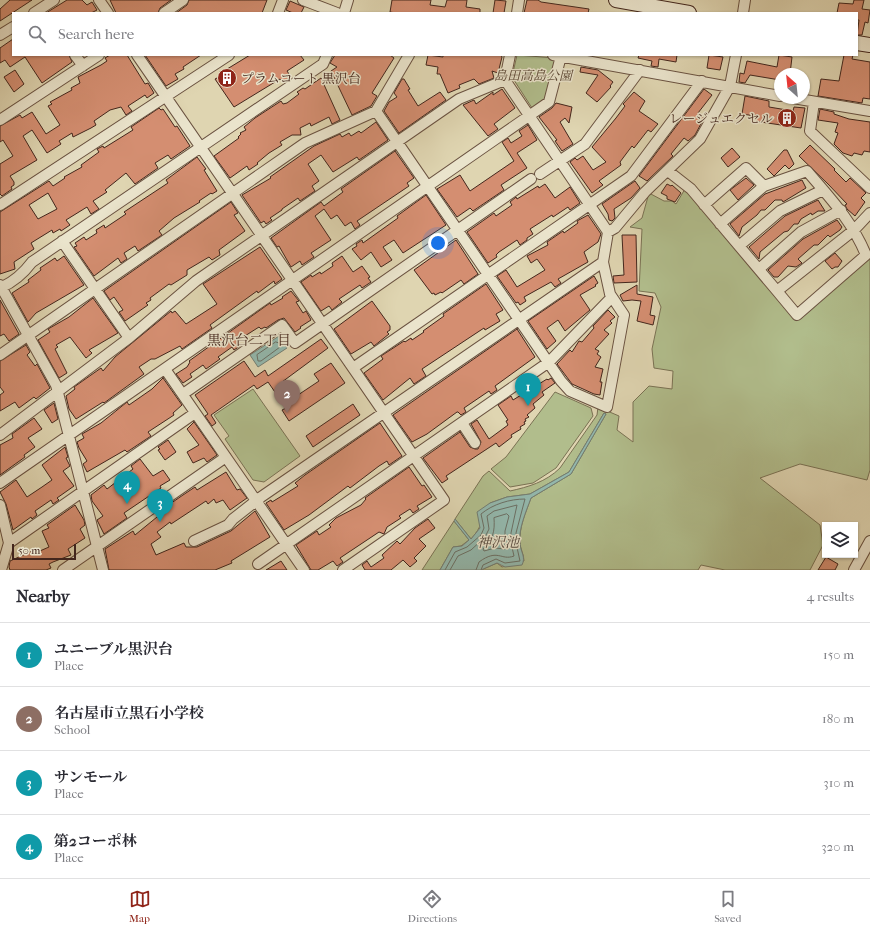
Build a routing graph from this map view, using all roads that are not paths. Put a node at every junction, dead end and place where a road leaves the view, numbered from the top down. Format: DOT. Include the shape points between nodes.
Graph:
graph roads {
  1 [pos="54,0"];
  2 [pos="99,0"];
  3 [pos="184,0"];
  4 [pos="283,0"];
  5 [pos="302,0"];
  6 [pos="348,0"];
  7 [pos="520,0"];
  8 [pos="616,0"];
  9 [pos="745,0"];
  10 [pos="41,11"];
  11 [pos="107,12"];
  12 [pos="166,12"];
  13 [pos="278,12"];
  14 [pos="334,12"];
  15 [pos="344,12"];
  16 [pos="517,12"];
  17 [pos="683,12"];
  18 [pos="743,12"];
  19 [pos="12,28"];
  20 [pos="0,35"];
  21 [pos="858,43"];
  22 [pos="870,45"];
  23 [pos="76,56"];
  24 [pos="98,56"];
  25 [pos="138,56"];
  26 [pos="228,56"];
  27 [pos="326,56"];
  28 [pos="408,56"];
  29 [pos="510,56"];
  30 [pos="557,56"];
  31 [pos="736,56"];
  32 [pos="83,66"];
  33 [pos="640,70"];
  34 [pos="505,80"];
  35 [pos="702,81"];
  36 [pos="730,86"];
  37 [pos="774,95"];
  38 [pos="166,97"];
  39 [pos="810,101"];
  40 [pos="814,102"];
  41 [pos="376,111"];
  42 [pos="870,111"];
  43 [pos="529,116"];
  44 [pos="0,120"];
  45 [pos="397,142"];
  46 [pos="200,147"];
  47 [pos="560,160"];
  48 [pos="668,171"];
  49 [pos="427,186"];
  50 [pos="764,186"];
  51 [pos="870,188"];
  52 [pos="823,190"];
  53 [pos="232,193"];
  54 [pos="590,204"];
  55 [pos="0,205"];
  56 [pos="704,205"];
  57 [pos="841,210"];
  58 [pos="870,213"];
  59 [pos="720,224"];
  60 [pos="458,230"];
  61 [pos="854,230"];
  62 [pos="608,232"];
  63 [pos="262,236"];
  64 [pos="62,241"];
  65 [pos="739,246"];
  66 [pos="603,262"];
  67 [pos="759,269"];
  68 [pos="488,274"];
  69 [pos="292,280"];
  70 [pos="0,287"];
  71 [pos="95,289"];
  72 [pos="777,291"];
  73 [pos="612,297"];
  74 [pos="518,319"];
  75 [pos="323,324"];
  76 [pos="28,335"];
  77 [pos="129,338"];
  78 [pos="0,355"];
  79 [pos="549,362"];
  80 [pos="165,368"];
  81 [pos="353,368"];
  82 [pos="58,392"];
  83 [pos="183,394"];
  84 [pos="195,413"];
  85 [pos="383,413"];
  86 [pos="462,423"];
  87 [pos="0,435"];
  88 [pos="69,435"];
  89 [pos="475,443"];
  90 [pos="226,457"];
  91 [pos="414,457"];
  92 [pos="0,483"];
  93 [pos="83,491"];
  94 [pos="256,501"];
  95 [pos="0,505"];
  96 [pos="194,541"];
  97 [pos="870,541"];
  98 [pos="9,543"];
  99 [pos="287,545"];
  100 [pos="97,546"];
  101 [pos="258,564"];
  102 [pos="1,570"];
  103 [pos="63,570"];
  104 [pos="103,570"];
  105 [pos="304,570"];
  106 [pos="343,570"];
  107 [pos="854,570"];
  1 -- 10 [label="street"];
  2 -- 11 [label="street"];
  3 -- 12 [label="street"];
  4 -- 13 [label="street"];
  5 -- 14 [label="street"];
  6 -- 15 [label="street"];
  7 -- 16 [label="street"];
  8 -- 17 [label="street"];
  9 -- 18 [label="street"];
  19 -- 20 [label="street"];
  21 -- 22 [label="street"];
  23 -- 32 [label="street"];
  24 -- 32 [label="street"];
  25 -- 38 [label="street"];
  26 -- 38 [label="street"];
  27 -- 46 [label="street" via="323,64"];
  28 -- 41 [label="street"];
  29 -- 34 [label="street"];
  30 -- 33 [label="street"];
  30 -- 43 [label="street" via="550,102"];
  31 -- 36 [label="street"];
  32 -- 44 [label="street"];
  33 -- 35 [label="street"];
  33 -- 47 [label="street" via="585,144"];
  34 -- 43 [label="street"];
  34 -- 45 [label="street" via="459,99"];
  35 -- 36 [label="street"];
  35 -- 54 [label="street" via="631,176"];
  36 -- 37 [label="street"];
  36 -- 48 [label="street" via="700,138"];
  38 -- 46 [label="street"];
  38 -- 55 [label="street"];
  39 -- 40 [label="street"];
  40 -- 42 [label="street"];
  40 -- 51 [label="street" via="810,132"];
  41 -- 45 [label="street"];
  41 -- 53 [label="street" via="305,143"];
  43 -- 47 [label="street"];
  43 -- 49 [label="street"];
  45 -- 49 [label="street"];
  45 -- 63 [label="street"];
  46 -- 53 [label="street"];
  46 -- 64 [label="street"];
  47 -- 54 [label="street"];
  47 -- 60 [label="street"];
  48 -- 56 [label="street" via="691,189"];
  48 -- 62 [label="street" via="645,192 615,228"];
  49 -- 60 [label="street"];
  49 -- 69 [label="street"];
  50 -- 52 [label="street" via="807,171"];
  50 -- 56 [label="street" via="746,168"];
  50 -- 59 [label="street"];
  52 -- 57 [label="street"];
  52 -- 65 [label="street" via="780,211"];
  53 -- 63 [label="street"];
  53 -- 71 [label="street"];
  54 -- 62 [label="street"];
  54 -- 68 [label="street"];
  56 -- 59 [label="street"];
  57 -- 61 [label="street"];
  57 -- 67 [label="street" via="802,232"];
  58 -- 61 [label="street"];
  59 -- 65 [label="street"];
  60 -- 68 [label="street"];
  60 -- 75 [label="street"];
  61 -- 72 [label="street"];
  61 -- 72 [label="street" via="866,255 797,314"];
  62 -- 66 [label="street"];
  63 -- 69 [label="street"];
  63 -- 77 [label="street" via="196,281"];
  64 -- 70 [label="street" via="32,262 12,282"];
  64 -- 71 [label="street"];
  65 -- 67 [label="street"];
  66 -- 73 [label="street"];
  66 -- 74 [label="street"];
  67 -- 72 [label="street"];
  68 -- 74 [label="street"];
  68 -- 81 [label="street"];
  69 -- 75 [label="street"];
  69 -- 80 [label="street"];
  70 -- 76 [label="street"];
  71 -- 76 [label="street"];
  71 -- 77 [label="street"];
  73 -- 79 [label="street"];
  73 -- 79 [label="street" via="624,315 607,407 570,391"];
  74 -- 79 [label="street"];
  74 -- 85 [label="street"];
  75 -- 81 [label="street"];
  75 -- 83 [label="street" via="295,343 282,325"];
  76 -- 78 [label="street"];
  76 -- 82 [label="street"];
  77 -- 82 [label="street"];
  79 -- 86 [label="street"];
  80 -- 83 [label="street"];
  80 -- 88 [label="street"];
  81 -- 85 [label="street"];
  82 -- 87 [label="street"];
  82 -- 88 [label="street"];
  83 -- 84 [label="street"];
  84 -- 90 [label="street"];
  84 -- 93 [label="street"];
  85 -- 91 [label="street"];
  85 -- 94 [label="street"];
  86 -- 89 [label="street"];
  86 -- 91 [label="street"];
  88 -- 92 [label="street"];
  88 -- 93 [label="street"];
  90 -- 94 [label="street"];
  90 -- 100 [label="street"];
  91 -- 99 [label="street"];
  91 -- 106 [label="street" via="444,500"];
  93 -- 98 [label="street"];
  93 -- 100 [label="street"];
  94 -- 96 [label="street" via="233,518 228,525"];
  94 -- 99 [label="street"];
  95 -- 98 [label="street"];
  97 -- 107 [label="street"];
  98 -- 102 [label="street"];
  99 -- 101 [label="street"];
  99 -- 105 [label="street"];
  100 -- 103 [label="street"];
  100 -- 104 [label="street"];
}
